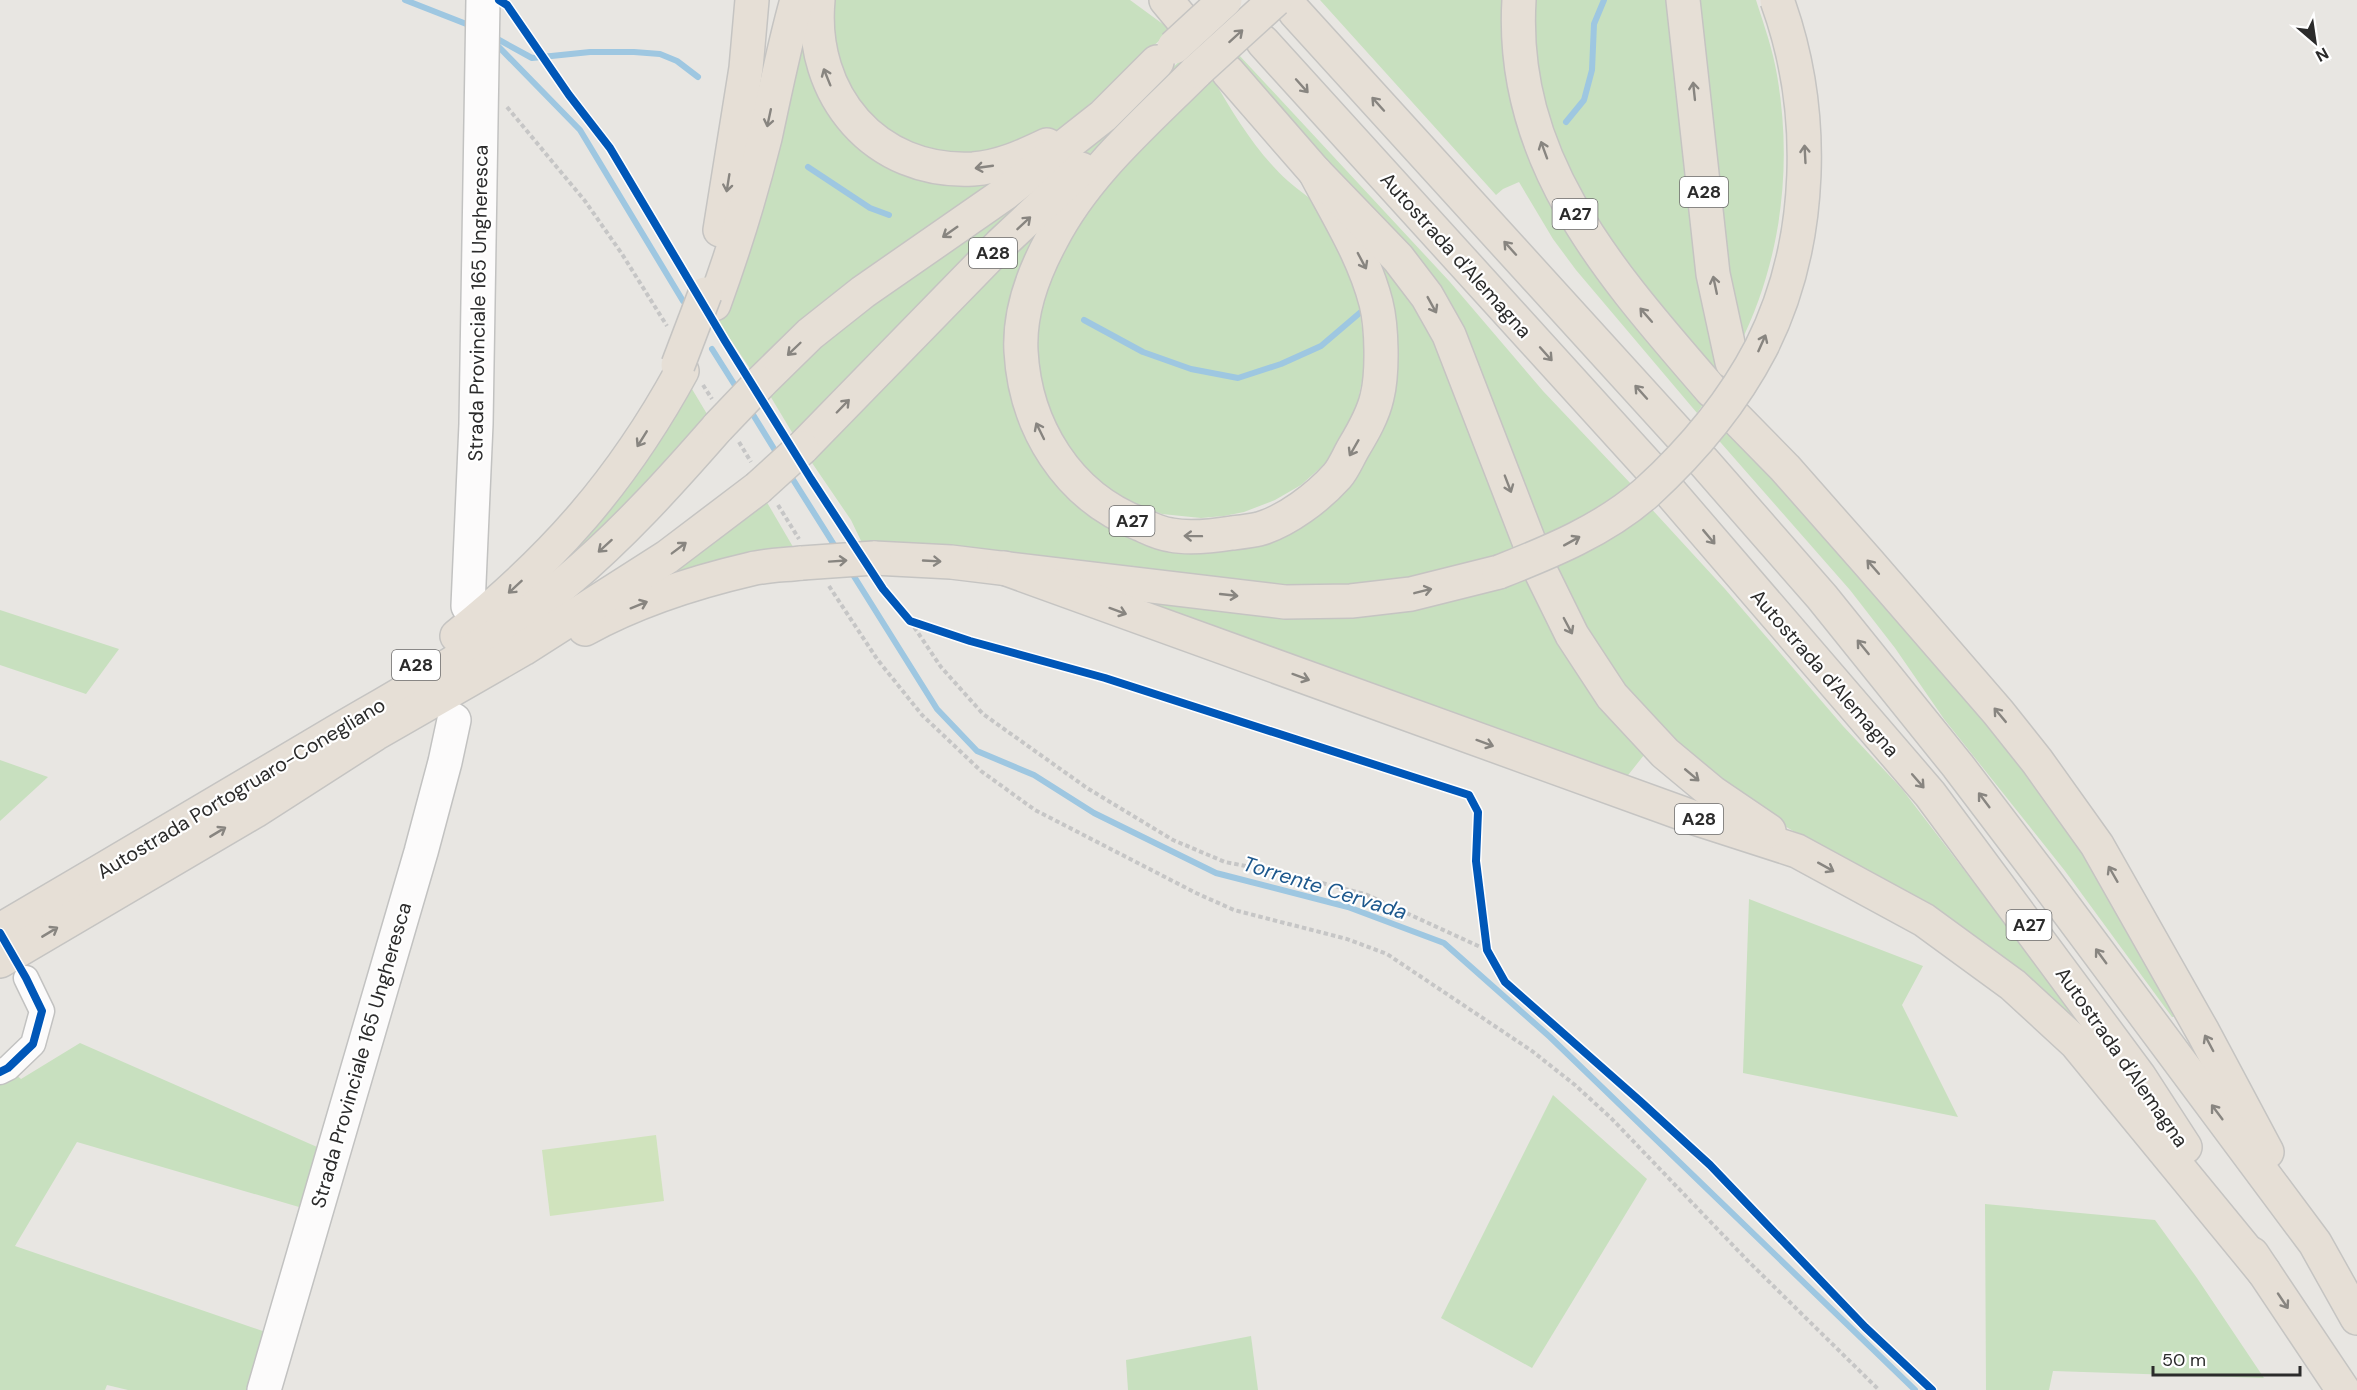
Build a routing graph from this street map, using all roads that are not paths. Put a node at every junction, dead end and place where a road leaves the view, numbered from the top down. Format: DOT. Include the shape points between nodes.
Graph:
graph roads {
  1 [pos="483,0"];
  2 [pos="752,0"];
  3 [pos="797,0"];
  4 [pos="818,0"];
  5 [pos="1226,0"];
  6 [pos="1520,0"];
  7 [pos="1777,0"];
  8 [pos="1285,6"];
  9 [pos="1685,10"];
  10 [pos="1169,32"];
  11 [pos="1263,42"];
  12 [pos="1212,71"];
  13 [pos="1315,172"];
  14 [pos="710,299"];
  15 [pos="1732,362"];
  16 [pos="1712,391"];
  17 [pos="1742,406"];
  18 [pos="1680,435"];
  19 [pos="1703,461"];
  20 [pos="1650,468"];
  21 [pos="1671,493"];
  22 [pos="1004,568"];
  23 [pos="468,606"];
  24 [pos="454,720"];
  25 [pos="255,811"];
  26 [pos="1797,851"];
  27 [pos="79,884"];
  28 [pos="0,930"];
  29 [pos="13,970"];
  30 [pos="0,1072"];
  31 [pos="2315,1243"];
  32 [pos="2264,1272"];
  33 [pos="2357,1318"];
  34 [pos="264,1390"];
  35 [pos="2343,1390"];
  1 -- 23 [label="main road, Strada Provinciale 165 Ungheresca" via="476,424"];
  2 -- 14 [label="highway, A28, one-way" via="746,68"];
  3 -- 14 [label="highway, A28, one-way" via="741,229"];
  10 -- 4 [label="highway, one-way" via="1090,117 1057,141 995,166 934,166 895,153 877,142 847,113 820,58"];
  5 -- 10 [label="highway, bridge"];
  16 -- 6 [label="highway, A27, one-way" via="1636,303 1600,254 1547,160 1528,107 1520,60"];
  22 -- 7 [label="highway, A28, one-way, bridge" via="1286,602 1351,601 1411,594 1499,572 1552,551 1645,494 1731,398 1761,347 1784,290 1798,227 1805,163 1801,96 1787,27"];
  12 -- 8 [label="highway, one-way, bridge"];
  18 -- 8 [label="highway, one-way"];
  15 -- 9 [label="highway, A28, one-way" via="1713,274"];
  10 -- 27 [label="highway, Autostrada Portogruaro-Conegliano / A28, one-way, bridge" via="1103,116 1004,194 863,292 810,334 669,483 564,584 457,660"];
  11 -- 20 [label="highway, Autostrada d'Alemagna, one-way"];
  12 -- 13 [label="highway, A27"];
  13 -- 12 [label="highway, A27, one-way" via="1366,270 1377,306 1381,345 1377,396 1366,427 1338,475 1304,507 1261,528 1214,536 1170,535 1124,518 1090,495 1058,463 1038,430 1027,398 1022,358 1025,309 1052,238 1105,163"];
  25 -- 12 [label="highway, A28, one-way, bridge" via="667,557 764,487 1000,245 1095,157"];
  13 -- 26 [label="highway, A27, one-way" via="1398,258 1427,296 1449,335 1536,559 1572,635 1612,696 1665,753 1713,793"];
  14 -- 27 [label="highway, A28, one-way" via="686,370 633,454 544,561 455,638 306,737 134,840"];
  31 -- 17 [label="highway, A27, one-way" via="2203,1032 2097,845 2004,720 1785,468"];
  31 -- 19 [label="highway, Autostrada d'Alemagna / A27, one-way" via="1958,766 1822,597"];
  21 -- 32 [label="highway, Autostrada d'Alemagna / A27, one-way" via="1930,794 2139,1076"];
  25 -- 22 [label="highway, A28, one-way, bridge" via="602,620 676,591 803,555"];
  22 -- 26 [label="highway, A28, one-way" via="1695,818"];
  24 -- 34 [label="main road, Strada Provinciale 165 Ungheresca" via="420,852"];
  29 -- 25 [label="highway, Autostrada Portogruaro-Conegliano / A28, one-way"];
  26 -- 32 [label="highway, A28, one-way" via="1924,920 2013,985 2076,1044"];
  27 -- 28 [label="highway, Autostrada Portogruaro-Conegliano / A28"];
  29 -- 30 [label="street" via="42,1011 33,1044"];
  31 -- 33 [label="highway, Autostrada d'Alemagna / A27"];
  32 -- 35 [label="highway, Autostrada d'Alemagna / A27, one-way"];
}
